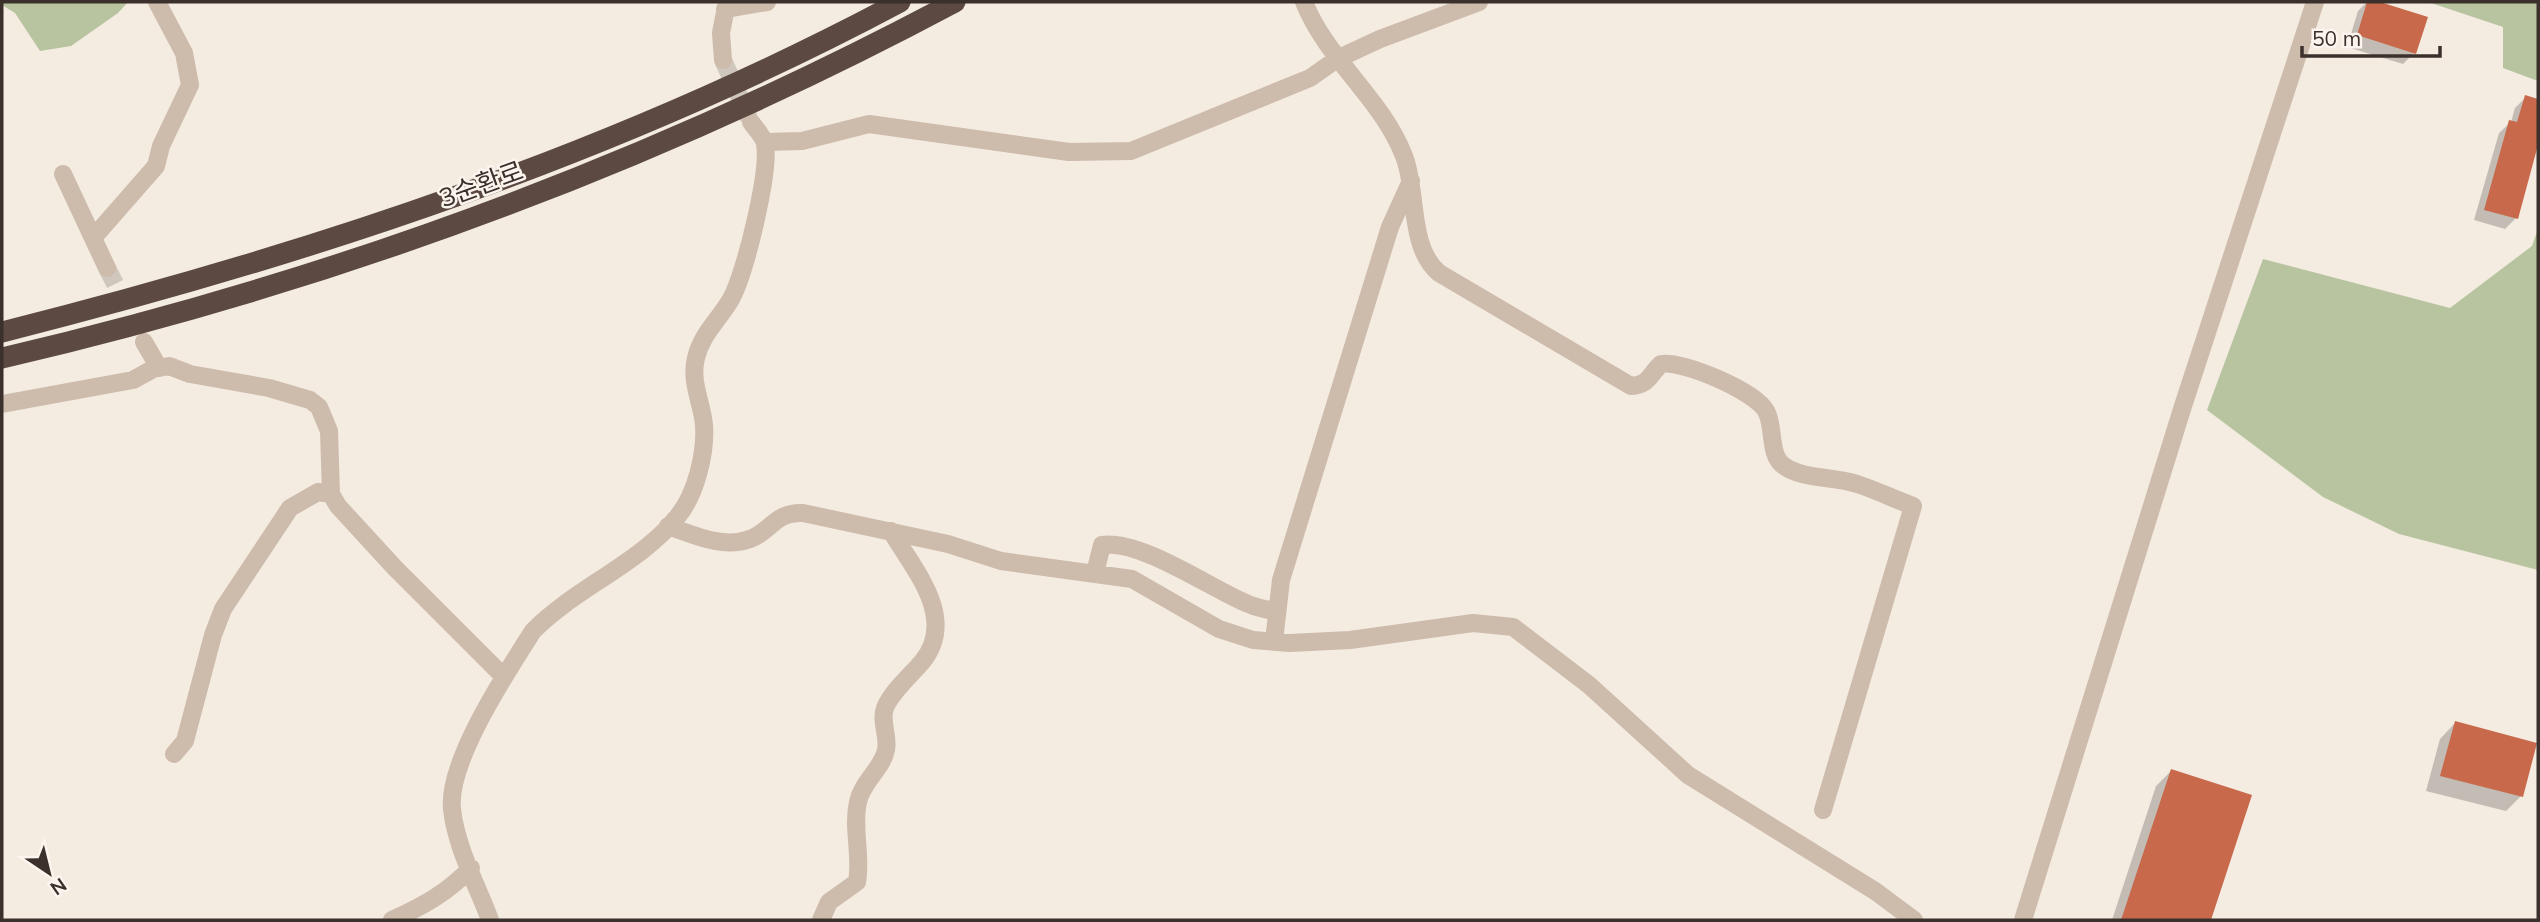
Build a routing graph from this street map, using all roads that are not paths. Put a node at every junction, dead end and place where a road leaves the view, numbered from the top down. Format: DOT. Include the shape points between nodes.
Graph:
graph roads {
  1 [pos="157,2"];
  2 [pos="767,2"];
  3 [pos="900,2"];
  4 [pos="955,2"];
  5 [pos="1304,2"];
  6 [pos="1479,2"];
  7 [pos="2315,2"];
  8 [pos="726,6"];
  9 [pos="1338,59"];
  10 [pos="723,60"];
  11 [pos="751,122"];
  12 [pos="765,142"];
  13 [pos="63,174"];
  14 [pos="1411,181"];
  15 [pos="93,238"];
  16 [pos="107,268"];
  17 [pos="2,332"];
  18 [pos="144,342"];
  19 [pos="2,358"];
  20 [pos="159,368"];
  21 [pos="2,404"];
  22 [pos="331,494"];
  23 [pos="668,526"];
  24 [pos="891,531"];
  25 [pos="1096,573"];
  26 [pos="1277,612"];
  27 [pos="1274,641"];
  28 [pos="504,677"];
  29 [pos="174,754"];
  30 [pos="1823,810"];
  31 [pos="471,868"];
  32 [pos="392,920"];
  33 [pos="491,920"];
  34 [pos="821,920"];
  35 [pos="1914,920"];
  36 [pos="2023,920"];
  1 -- 15 [label="street" via="184,53 190,85 156,166"];
  2 -- 8 [label="street"];
  3 -- 17 [label="highway, 3순환로" via="757,73 527,172 217,274"];
  4 -- 19 [label="highway, 3순환로" via="845,61 733,113 465,221 186,309"];
  5 -- 9 [label="street" via="1323,42"];
  6 -- 9 [label="street"];
  7 -- 36 [label="street"];
  8 -- 10 [label="street"];
  9 -- 12 [label="street" via="1310,78 1131,151 1069,152 869,124 802,141"];
  9 -- 14 [label="street" via="1388,121"];
  11 -- 12 [label="street"];
  12 -- 23 [label="street" via="763,192 731,299 702,338 696,357 693,373 704,426 701,460 692,490"];
  13 -- 15 [label="street"];
  14 -- 26 [label="street" via="1390,227 1281,580"];
  14 -- 30 [label="street" via="1424,251 1433,268 1445,277 1630,386 1642,386 1661,364 1672,362 1715,378 1761,403 1783,466 1857,484 1913,506"];
  15 -- 16 [label="street"];
  18 -- 20 [label="street"];
  20 -- 21 [label="street" via="133,380"];
  20 -- 22 [label="street" via="169,366 310,400 326,418 329,431"];
  22 -- 28 [label="street" via="395,569"];
  22 -- 29 [label="street" via="318,492 290,508 223,609 185,741"];
  23 -- 24 [label="street" via="709,540 733,542 752,539 792,512"];
  23 -- 28 [label="street" via="549,614"];
  24 -- 25 [label="street" via="1001,561"];
  24 -- 34 [label="street" via="930,596 936,632 925,657 886,705 884,757 858,801 857,882 829,902"];
  25 -- 26 [label="street" via="1102,545 1108,544 1142,552 1248,604"];
  25 -- 27 [label="street" via="1132,579 1219,629"];
  26 -- 27 [label="street"];
  27 -- 35 [label="street" via="1350,640 1473,624 1513,627 1589,685 1688,775"];
  28 -- 31 [label="street" via="461,756 452,788 455,822"];
  31 -- 32 [label="street" via="431,902"];
  31 -- 33 [label="street"];
}
